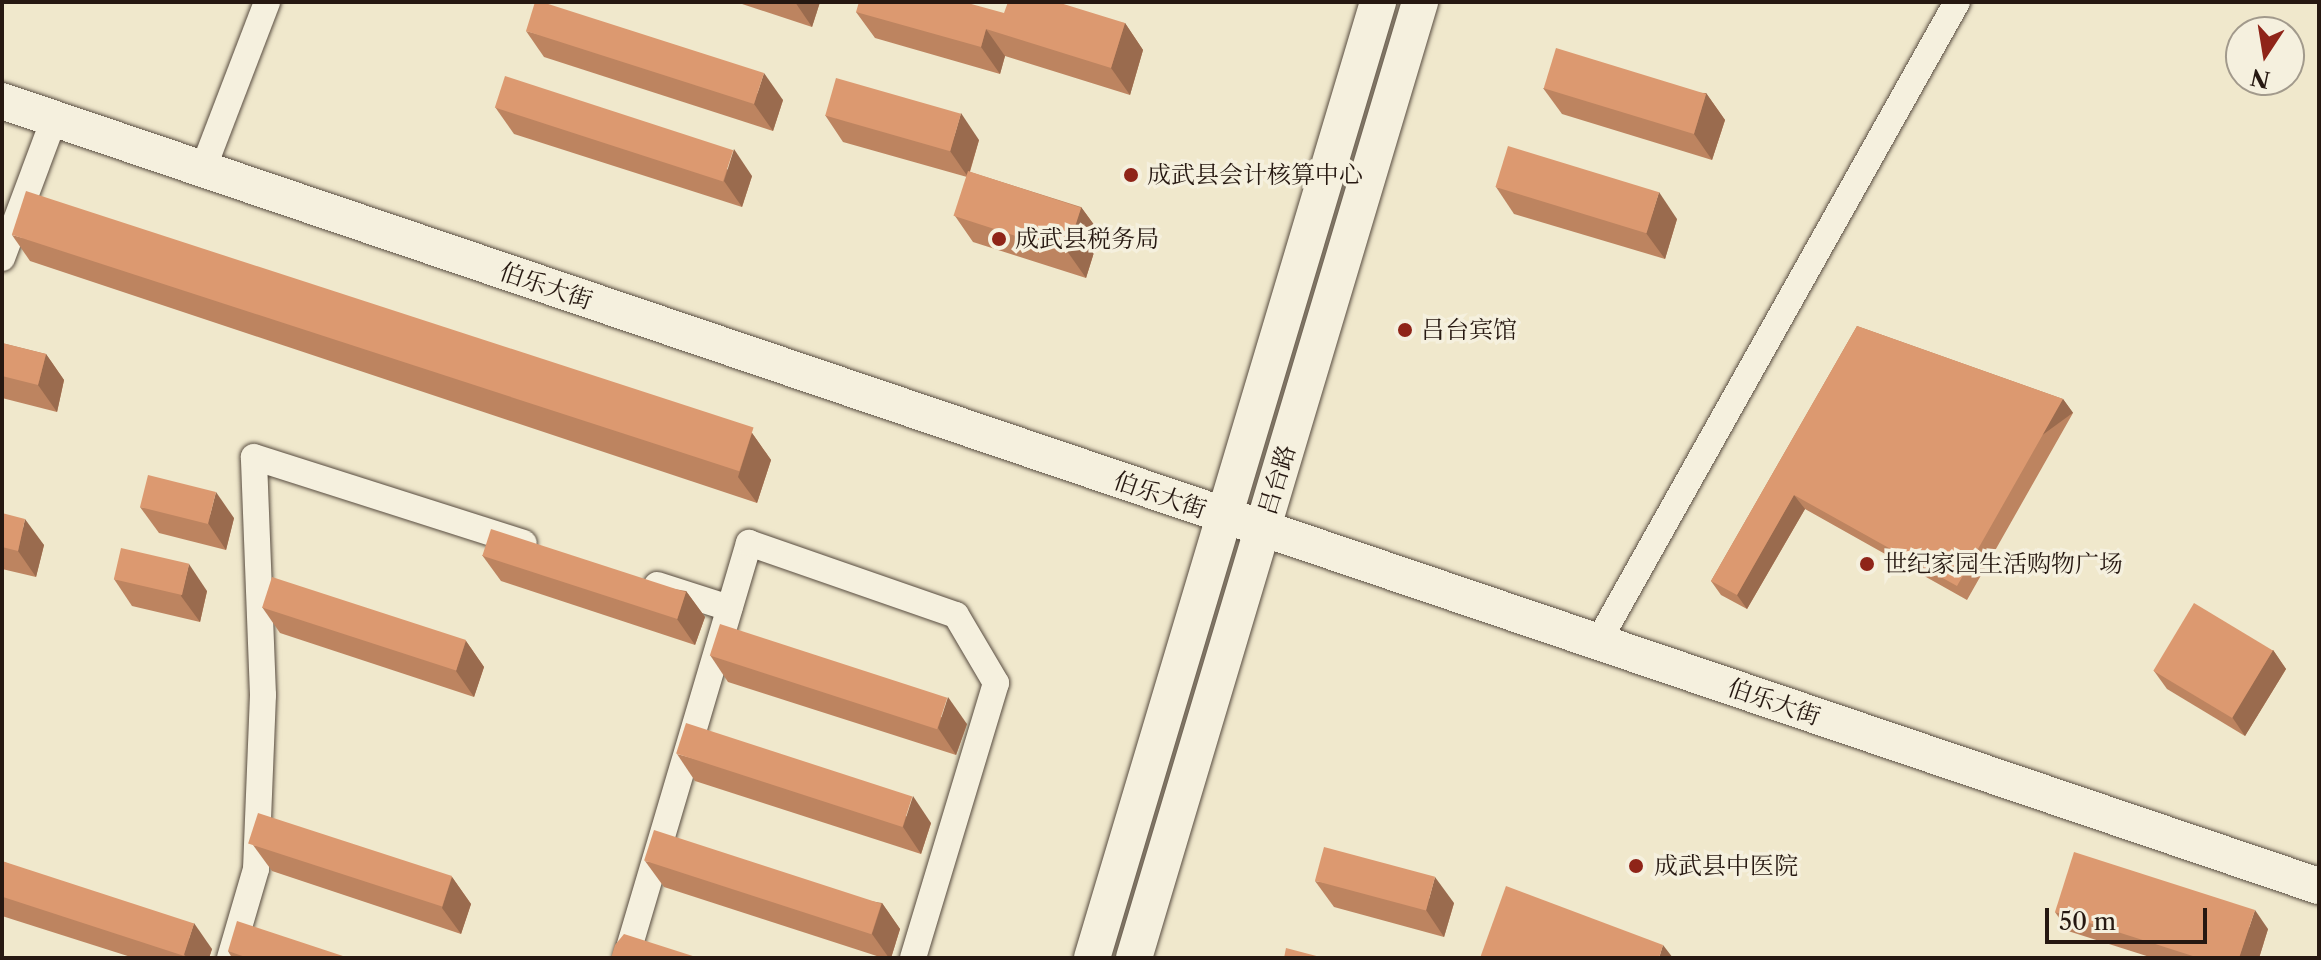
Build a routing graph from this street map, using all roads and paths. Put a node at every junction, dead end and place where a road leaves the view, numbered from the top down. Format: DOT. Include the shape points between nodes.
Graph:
graph roads {
  1 [pos="267,2"];
  2 [pos="1378,2"];
  3 [pos="1420,2"];
  4 [pos="1957,2"];
  5 [pos="2,101"];
  6 [pos="54,119"];
  7 [pos="203,169"];
  8 [pos="2,258"];
  9 [pos="1225,517"];
  10 [pos="1262,530"];
  11 [pos="551,551"];
  12 [pos="625,575"];
  13 [pos="729,608"];
  14 [pos="1598,642"];
  15 [pos="2319,886"];
  16 [pos="230,958"];
  17 [pos="626,958"];
  18 [pos="913,958"];
  19 [pos="1092,958"];
  20 [pos="1134,958"];
  1 -- 7 [label="street"];
  2 -- 9 [label="main road, 吕台路"];
  3 -- 10 [label="main road, 吕台路"];
  4 -- 14 [label="street"];
  5 -- 6 [label="main road, 伯乐大街"];
  6 -- 7 [label="main road, 伯乐大街"];
  6 -- 8 [label="street"];
  7 -- 9 [label="main road, 伯乐大街"];
  9 -- 10 [label="main road, 伯乐大街"];
  9 -- 19 [label="main road, 吕台路"];
  10 -- 14 [label="main road, 伯乐大街"];
  10 -- 20 [label="main road, 吕台路"];
  11 -- 16 [label="street" via="254,457 263,695 256,869"];
  12 -- 13 [label="street"];
  13 -- 17 [label="street"];
  13 -- 18 [label="street" via="749,543 956,615 996,683"];
  14 -- 15 [label="main road, 伯乐大街"];
}
